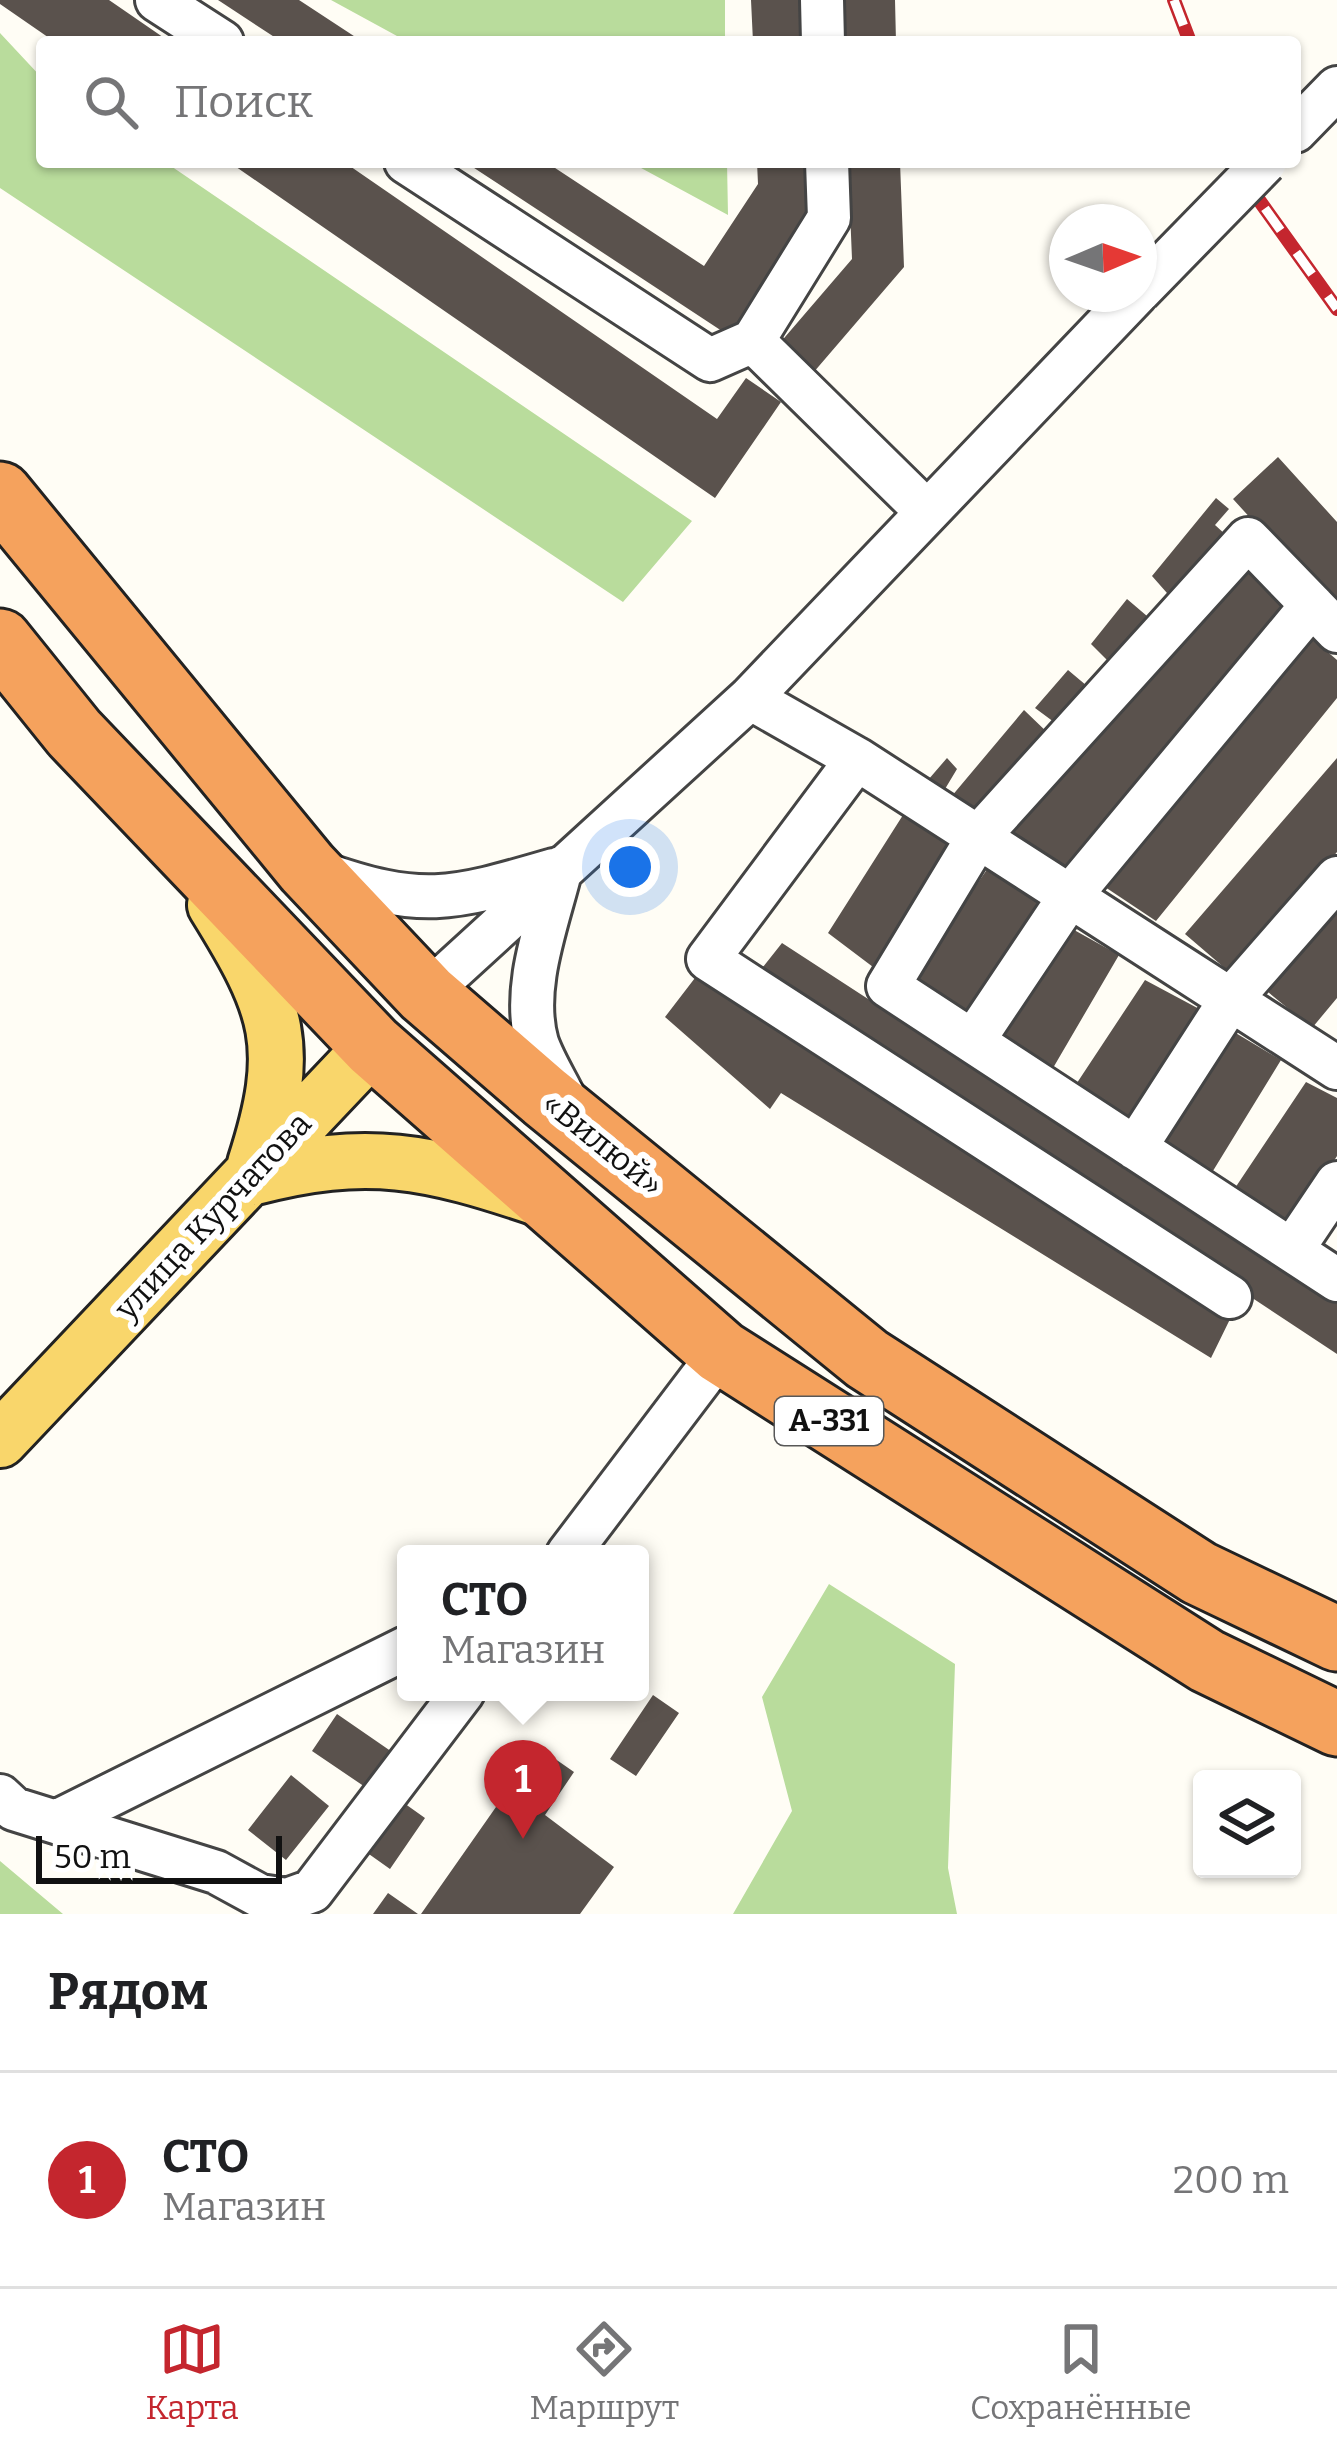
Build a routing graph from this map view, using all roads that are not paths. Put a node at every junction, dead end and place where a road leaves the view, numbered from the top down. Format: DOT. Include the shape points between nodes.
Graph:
graph roads {
  1 [pos="157,0"];
  2 [pos="822,0"];
  3 [pos="213,36"];
  4 [pos="823,36"];
  5 [pos="1337,88"];
  6 [pos="1301,125"];
  7 [pos="415,168"];
  8 [pos="827,168"];
  9 [pos="1259,168"];
  10 [pos="1157,272"];
  11 [pos="1119,312"];
  12 [pos="753,341"];
  13 [pos="0,494"];
  14 [pos="927,512"];
  15 [pos="1325,618"];
  16 [pos="0,641"];
  17 [pos="750,698"];
  18 [pos="857,759"];
  19 [pos="172,836"];
  20 [pos="978,837"];
  21 [pos="307,868"];
  22 [pos="561,868"];
  23 [pos="1337,878"];
  24 [pos="1070,896"];
  25 [pos="426,994"];
  26 [pos="1231,1000"];
  27 [pos="973,1042"];
  28 [pos="373,1046"];
  29 [pos="1337,1068"];
  30 [pos="575,1122"];
  31 [pos="1135,1148"];
  32 [pos="250,1178"];
  33 [pos="1337,1183"];
  34 [pos="544,1200"];
  35 [pos="1292,1250"];
  36 [pos="1337,1280"];
  37 [pos="1230,1297"];
  38 [pos="721,1352"];
  39 [pos="0,1440"];
  40 [pos="575,1545"];
  41 [pos="1337,1639"];
  42 [pos="397,1652"];
  43 [pos="457,1701"];
  44 [pos="1337,1724"];
  45 [pos="0,1796"];
  46 [pos="56,1822"];
  1 -- 3 [label="street"];
  2 -- 4 [label="street"];
  5 -- 6 [label="street"];
  7 -- 12 [label="street" via="710,360"];
  8 -- 12 [label="street" via="829,218"];
  9 -- 10 [label="street, bridge"];
  11 -- 14 [label="street"];
  12 -- 14 [label="street"];
  13 -- 21 [label="highway, «Вилюй» / А-331"];
  14 -- 17 [label="street"];
  15 -- 20 [label="street" via="1248,538"];
  15 -- 24 [label="street"];
  16 -- 19 [label="highway, А-331"];
  17 -- 18 [label="street"];
  17 -- 22 [label="street"];
  18 -- 20 [label="street"];
  18 -- 37 [label="street" via="707,959"];
  19 -- 28 [label="highway, А-331"];
  19 -- 32 [label="main road" via="255,969 270,1009 276,1082"];
  20 -- 24 [label="street"];
  20 -- 27 [label="street" via="888,986"];
  21 -- 22 [label="street" via="425,899 470,895"];
  21 -- 25 [label="highway, «Вилюй» / А-331"];
  22 -- 25 [label="street"];
  22 -- 30 [label="street" via="533,1013 538,1043"];
  23 -- 26 [label="street"];
  24 -- 26 [label="street"];
  24 -- 27 [label="street"];
  25 -- 28 [label="highway, улица Курчатова"];
  25 -- 30 [label="highway, «Вилюй» / А-331"];
  26 -- 29 [label="street"];
  26 -- 31 [label="street"];
  27 -- 31 [label="street"];
  28 -- 32 [label="main road, улица Курчатова"];
  28 -- 34 [label="highway, А-331"];
  30 -- 41 [label="highway, «Вилюй» / А-331" via="867,1359 1199,1573"];
  31 -- 35 [label="street"];
  32 -- 34 [label="main road" via="302,1164 379,1159 458,1171"];
  32 -- 39 [label="main road, улица Курчатова"];
  33 -- 35 [label="street"];
  34 -- 38 [label="highway, А-331"];
  35 -- 36 [label="street"];
  38 -- 40 [label="street"];
  38 -- 44 [label="highway, А-331" via="1208,1661"];
  42 -- 46 [label="street"];
  43 -- 46 [label="street" via="312,1891 287,1900"];
  45 -- 46 [label="street"];
}
